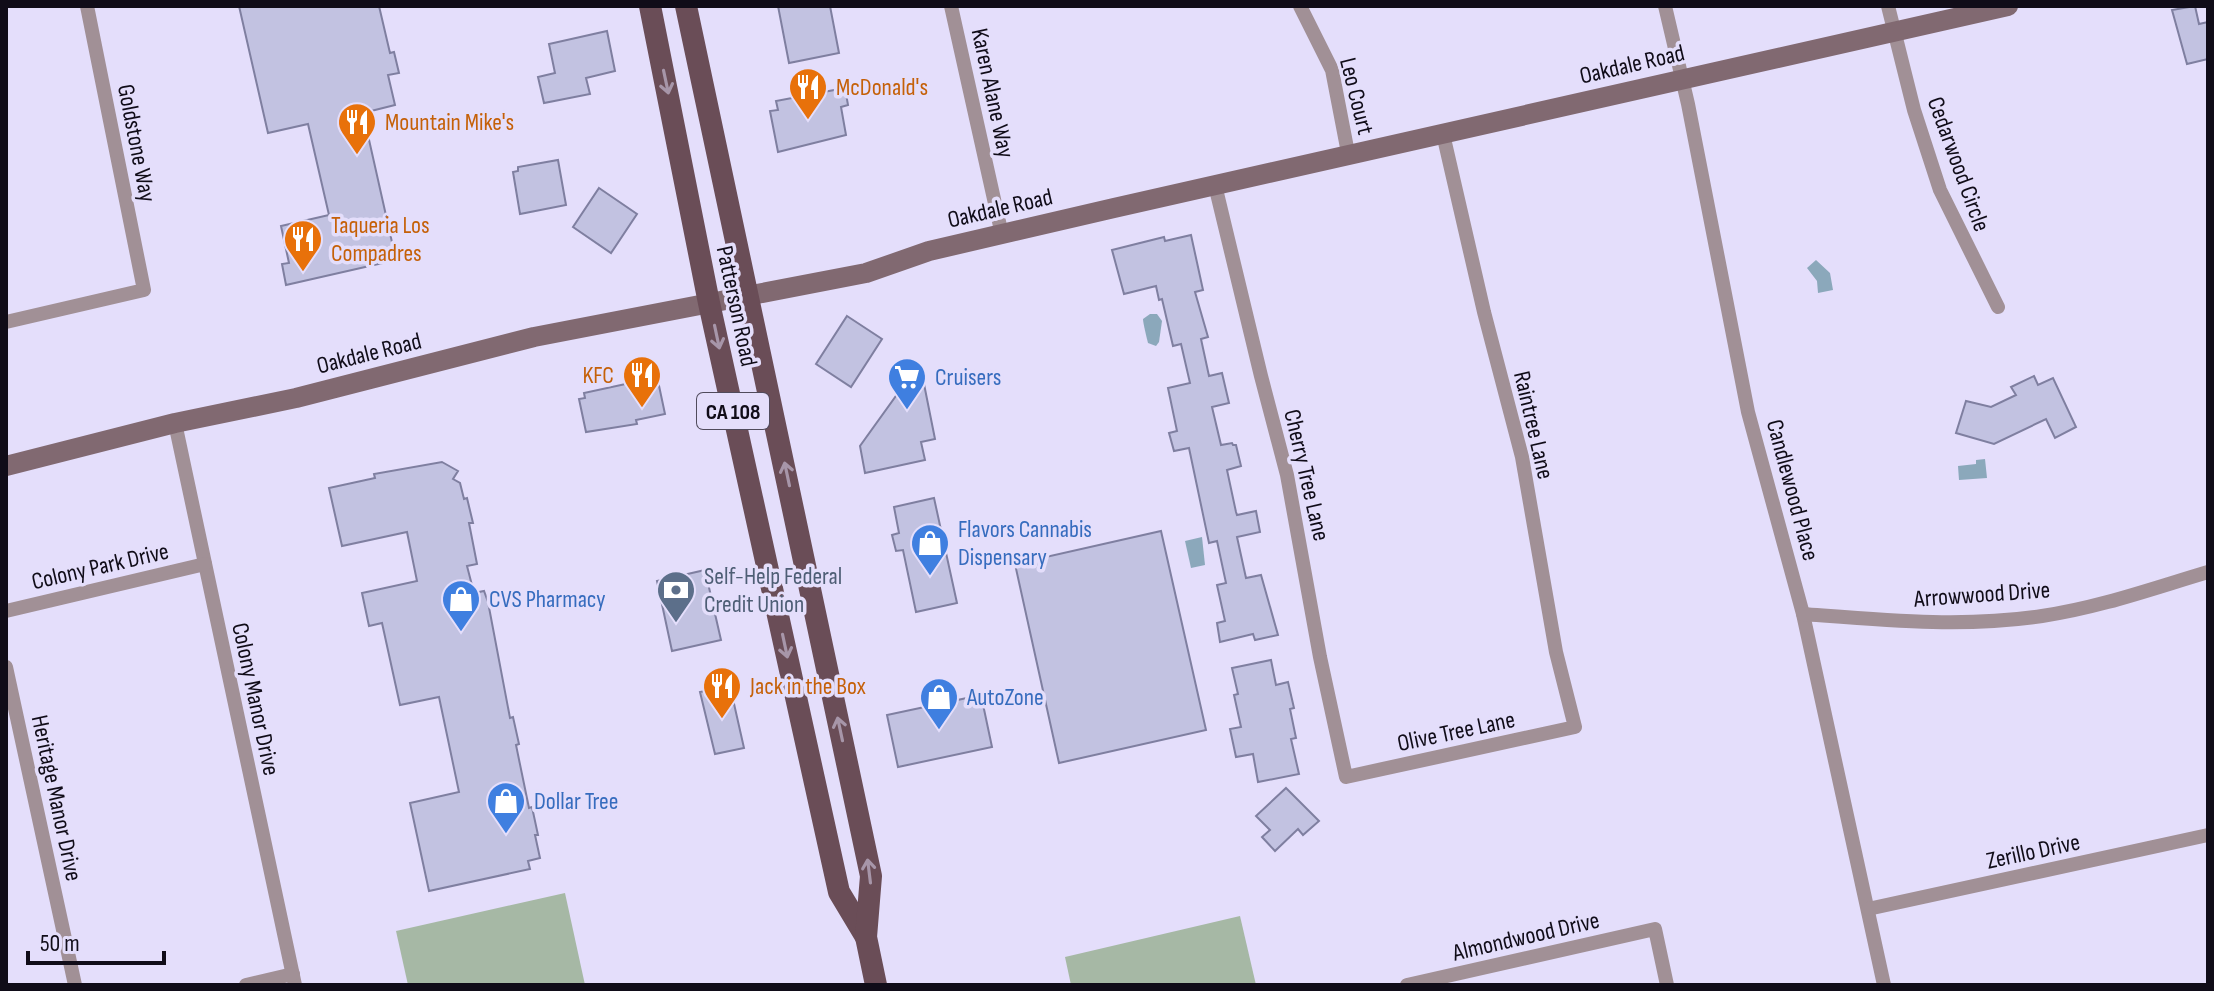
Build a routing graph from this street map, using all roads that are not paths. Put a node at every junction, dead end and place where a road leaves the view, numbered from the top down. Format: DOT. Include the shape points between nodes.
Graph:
graph roads {
  1 [pos="87,6"];
  2 [pos="650,6"];
  3 [pos="686,6"];
  4 [pos="951,6"];
  5 [pos="1300,6"];
  6 [pos="1665,6"];
  7 [pos="1888,6"];
  8 [pos="2008,6"];
  9 [pos="1894,31"];
  10 [pos="1682,79"];
  11 [pos="1443,134"];
  12 [pos="1348,153"];
  13 [pos="1215,185"];
  14 [pos="1002,235"];
  15 [pos="748,296"];
  16 [pos="709,303"];
  17 [pos="1998,307"];
  18 [pos="6,322"];
  19 [pos="175,423"];
  20 [pos="6,466"];
  21 [pos="205,564"];
  22 [pos="2208,572"];
  23 [pos="6,611"];
  24 [pos="1803,614"];
  25 [pos="6,667"];
  26 [pos="1575,727"];
  27 [pos="1346,777"];
  28 [pos="2208,835"];
  29 [pos="1868,909"];
  30 [pos="866,937"];
  31 [pos="294,980"];
  32 [pos="75,985"];
  33 [pos="246,985"];
  34 [pos="876,985"];
  35 [pos="1407,985"];
  36 [pos="1667,985"];
  37 [pos="1884,985"];
  1 -- 18 [label="street, Goldstone Way" via="144,290"];
  2 -- 16 [label="main road, Patterson Road / CA 108, one-way"];
  3 -- 15 [label="main road, Patterson Road / CA 108"];
  4 -- 14 [label="street, Karen Alane Way"];
  5 -- 12 [label="street, Leo Court" via="1332,70"];
  6 -- 10 [label="street, Candlewood Place"];
  7 -- 9 [label="street, Cedarwood Circle"];
  8 -- 9 [label="street, Oakdale Road"];
  9 -- 10 [label="street, Oakdale Road"];
  9 -- 17 [label="street, Cedarwood Circle" via="1940,190"];
  10 -- 11 [label="street, Oakdale Road"];
  10 -- 24 [label="street, Candlewood Place" via="1748,412"];
  11 -- 12 [label="street, Oakdale Road"];
  11 -- 26 [label="street, Raintree Lane" via="1522,457 1556,652"];
  12 -- 13 [label="street, Oakdale Road"];
  13 -- 14 [label="street, Oakdale Road"];
  13 -- 27 [label="street, Cherry Tree Lane" via="1287,475"];
  14 -- 15 [label="street, Oakdale Road" via="929,251 866,273"];
  15 -- 16 [label="street, Oakdale Road"];
  30 -- 15 [label="main road, Patterson Road / CA 108, one-way" via="871,876"];
  16 -- 19 [label="street, Oakdale Road" via="534,337"];
  16 -- 30 [label="main road, Patterson Road / CA 108, one-way" via="839,892"];
  19 -- 20 [label="street, Oakdale Road"];
  19 -- 21 [label="street, Colony Manor Drive"];
  21 -- 23 [label="street, Colony Park Drive"];
  21 -- 31 [label="street, Colony Manor Drive"];
  22 -- 24 [label="street, Arrowwood Drive" via="2011,620 1911,622"];
  24 -- 29 [label="street, Candlewood Place"];
  25 -- 32 [label="street, Heritage Manor Drive"];
  26 -- 27 [label="street, Olive Tree Lane"];
  28 -- 29 [label="street, Zerillo Drive"];
  29 -- 37 [label="street, Candlewood Place"];
  30 -- 34 [label="main road, Patterson Road / CA 108"];
  31 -- 33 [label="street"];
  35 -- 36 [label="street, Almondwood Drive" via="1655,929"];
}
